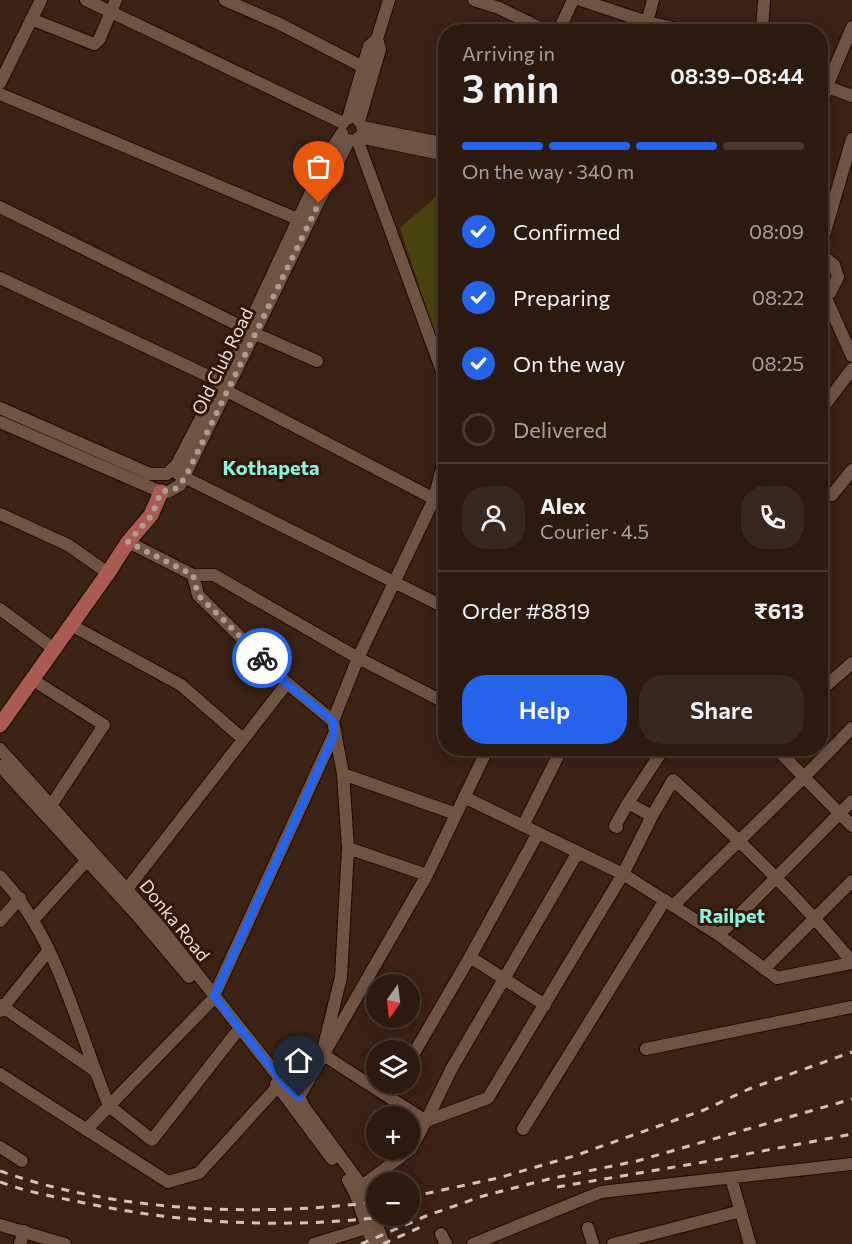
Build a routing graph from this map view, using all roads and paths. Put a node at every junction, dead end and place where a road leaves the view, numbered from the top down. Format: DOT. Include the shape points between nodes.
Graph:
graph roads {
  1 [pos="41,0"];
  2 [pos="86,0"];
  3 [pos="225,0"];
  4 [pos="390,0"];
  5 [pos="474,0"];
  6 [pos="573,0"];
  7 [pos="581,0"];
  8 [pos="652,0"];
  9 [pos="764,0"];
  10 [pos="114,6"];
  11 [pos="31,19"];
  12 [pos="647,22"];
  13 [pos="532,24"];
  14 [pos="562,24"];
  15 [pos="656,24"];
  16 [pos="762,24"];
  17 [pos="852,27"];
  18 [pos="377,39"];
  19 [pos="363,67"];
  20 [pos="828,77"];
  21 [pos="0,83"];
  22 [pos="828,87"];
  23 [pos="0,94"];
  24 [pos="852,96"];
  25 [pos="352,130"];
  26 [pos="852,139"];
  27 [pos="438,143"];
  28 [pos="438,153"];
  29 [pos="0,207"];
  30 [pos="300,220"];
  31 [pos="828,224"];
  32 [pos="828,259"];
  33 [pos="852,274"];
  34 [pos="838,277"];
  35 [pos="0,278"];
  36 [pos="828,292"];
  37 [pos="828,301"];
  38 [pos="828,303"];
  39 [pos="252,332"];
  40 [pos="852,338"];
  41 [pos="852,356"];
  42 [pos="317,361"];
  43 [pos="438,361"];
  44 [pos="852,369"];
  45 [pos="224,386"];
  46 [pos="828,400"];
  47 [pos="0,408"];
  48 [pos="0,422"];
  49 [pos="172,470"];
  50 [pos="852,470"];
  51 [pos="185,478"];
  52 [pos="438,484"];
  53 [pos="161,492"];
  54 [pos="828,493"];
  55 [pos="434,499"];
  56 [pos="438,501"];
  57 [pos="0,514"];
  58 [pos="128,542"];
  59 [pos="108,573"];
  60 [pos="193,575"];
  61 [pos="394,582"];
  62 [pos="438,604"];
  63 [pos="0,609"];
  64 [pos="71,625"];
  65 [pos="54,649"];
  66 [pos="358,658"];
  67 [pos="852,663"];
  68 [pos="33,680"];
  69 [pos="287,684"];
  70 [pos="828,684"];
  71 [pos="438,699"];
  72 [pos="333,721"];
  73 [pos="0,725"];
  74 [pos="852,728"];
  75 [pos="334,735"];
  76 [pos="243,739"];
  77 [pos="0,749"];
  78 [pos="828,752"];
  79 [pos="484,756"];
  80 [pos="558,756"];
  81 [pos="659,756"];
  82 [pos="784,756"];
  83 [pos="825,756"];
  84 [pos="0,766"];
  85 [pos="343,774"];
  86 [pos="804,777"];
  87 [pos="465,797"];
  88 [pos="852,801"];
  89 [pos="628,803"];
  90 [pos="52,804"];
  91 [pos="839,813"];
  92 [pos="456,814"];
  93 [pos="652,816"];
  94 [pos="523,826"];
  95 [pos="852,826"];
  96 [pos="618,827"];
  97 [pos="538,833"];
  98 [pos="738,838"];
  99 [pos="348,848"];
  100 [pos="578,852"];
  101 [pos="87,860"];
  102 [pos="623,874"];
  103 [pos="427,875"];
  104 [pos="0,876"];
  105 [pos="775,877"];
  106 [pos="852,881"];
  107 [pos="127,889"];
  108 [pos="20,898"];
  109 [pos="669,903"];
  110 [pos="814,916"];
  111 [pos="33,920"];
  112 [pos="0,921"];
  113 [pos="719,935"];
  114 [pos="49,950"];
  115 [pos="470,957"];
  116 [pos="852,963"];
  117 [pos="764,969"];
  118 [pos="504,978"];
  119 [pos="212,999"];
  120 [pos="545,1005"];
  121 [pos="852,1007"];
  122 [pos="1,1008"];
  123 [pos="235,1034"];
  124 [pos="420,1043"];
  125 [pos="646,1048"];
  126 [pos="322,1054"];
  127 [pos="94,1070"];
  128 [pos="0,1074"];
  129 [pos="278,1086"];
  130 [pos="388,1096"];
  131 [pos="299,1097"];
  132 [pos="109,1106"];
  133 [pos="426,1121"];
  134 [pos="522,1129"];
  135 [pos="86,1130"];
  136 [pos="0,1147"];
  137 [pos="22,1161"];
  138 [pos="852,1164"];
  139 [pos="731,1178"];
  140 [pos="362,1186"];
  141 [pos="741,1210"];
  142 [pos="0,1225"];
  143 [pos="366,1228"];
  144 [pos="588,1228"];
  145 [pos="24,1231"];
  146 [pos="20,1244"];
  147 [pos="65,1244"];
  148 [pos="314,1244"];
  149 [pos="373,1244"];
  150 [pos="384,1244"];
  151 [pos="473,1244"];
  152 [pos="593,1244"];
  153 [pos="613,1244"];
  154 [pos="750,1244"];
  1 -- 11 [label="street"];
  2 -- 10 [label="street"];
  3 -- 19 [label="street"];
  4 -- 18 [label="street"];
  5 -- 13 [label="street"];
  6 -- 14 [label="street"];
  7 -- 12 [label="street"];
  8 -- 12 [label="street"];
  9 -- 16 [label="street"];
  10 -- 11 [label="street" via="94,44"];
  10 -- 25 [label="street"];
  11 -- 21 [label="street"];
  12 -- 15 [label="street"];
  17 -- 20 [label="street"];
  18 -- 19 [label="street" via="369,46"];
  18 -- 25 [label="street" via="380,49"];
  19 -- 25 [label="street"];
  22 -- 24 [label="street"];
  23 -- 30 [label="street"];
  25 -- 27 [label="street"];
  25 -- 28 [label="street"];
  25 -- 30 [label="street, Old Club Road" via="330,151"];
  25 -- 39 [label="street, Old Club Road"];
  25 -- 43 [label="street"];
  26 -- 31 [label="street"];
  29 -- 39 [label="street"];
  30 -- 39 [label="street, Old Club Road"];
  32 -- 34 [label="street"];
  33 -- 34 [label="street"];
  34 -- 36 [label="street"];
  35 -- 45 [label="street"];
  37 -- 40 [label="street"];
  38 -- 41 [label="street"];
  39 -- 42 [label="street"];
  39 -- 45 [label="street, Old Club Road"];
  44 -- 46 [label="street"];
  45 -- 49 [label="street, Old Club Road"];
  45 -- 51 [label="street, Old Club Road"];
  45 -- 55 [label="street"];
  47 -- 49 [label="street" via="150,474 161,476"];
  48 -- 53 [label="street"];
  49 -- 51 [label="street"];
  50 -- 54 [label="street" via="832,495"];
  51 -- 53 [label="street" via="175,489"];
  51 -- 61 [label="street"];
  52 -- 55 [label="street"];
  53 -- 58 [label="main road" via="152,515"];
  55 -- 56 [label="street"];
  55 -- 61 [label="street"];
  57 -- 59 [label="street" via="68,545"];
  58 -- 59 [label="main road"];
  58 -- 60 [label="street"];
  59 -- 64 [label="main road"];
  60 -- 66 [label="street" via="214,575"];
  60 -- 69 [label="street" via="198,595"];
  61 -- 62 [label="street"];
  61 -- 66 [label="street"];
  63 -- 65 [label="street"];
  64 -- 65 [label="main road"];
  64 -- 76 [label="street" via="181,685"];
  65 -- 68 [label="main road"];
  66 -- 71 [label="street"];
  66 -- 72 [label="street"];
  67 -- 70 [label="street"];
  68 -- 73 [label="main road"];
  68 -- 90 [label="street" via="104,726"];
  69 -- 72 [label="street"];
  69 -- 76 [label="street"];
  72 -- 75 [label="street"];
  74 -- 78 [label="street"];
  75 -- 85 [label="street"];
  75 -- 119 [label="street"];
  76 -- 107 [label="street"];
  77 -- 90 [label="street, Donka Road"];
  79 -- 87 [label="street"];
  80 -- 94 [label="street"];
  81 -- 89 [label="street"];
  82 -- 86 [label="street"];
  83 -- 86 [label="street"];
  84 -- 101 [label="street, Donka Road"];
  85 -- 92 [label="street"];
  85 -- 99 [label="street"];
  86 -- 91 [label="street"];
  86 -- 98 [label="street"];
  87 -- 92 [label="street"];
  87 -- 94 [label="street"];
  88 -- 91 [label="street"];
  89 -- 93 [label="street"];
  89 -- 96 [label="street" via="615,826"];
  90 -- 107 [label="street, Donka Road"];
  91 -- 95 [label="street"];
  91 -- 105 [label="street"];
  92 -- 103 [label="street"];
  93 -- 98 [label="street" via="673,780"];
  93 -- 102 [label="street"];
  94 -- 97 [label="street"];
  97 -- 100 [label="street"];
  97 -- 115 [label="street"];
  98 -- 105 [label="street"];
  98 -- 109 [label="street"];
  99 -- 103 [label="street"];
  99 -- 126 [label="street" via="341,977"];
  100 -- 102 [label="street"];
  100 -- 118 [label="street"];
  101 -- 111 [label="street"];
  101 -- 119 [label="street, Donka Road"];
  102 -- 109 [label="street"];
  102 -- 120 [label="street"];
  103 -- 126 [label="street"];
  104 -- 108 [label="street"];
  105 -- 110 [label="street"];
  105 -- 113 [label="street"];
  106 -- 110 [label="street"];
  107 -- 119 [label="street, Donka Road"];
  108 -- 111 [label="street"];
  108 -- 112 [label="street"];
  109 -- 113 [label="street"];
  109 -- 134 [label="street"];
  110 -- 116 [label="street"];
  110 -- 117 [label="street"];
  111 -- 114 [label="street"];
  113 -- 117 [label="street"];
  114 -- 122 [label="street"];
  114 -- 127 [label="street"];
  115 -- 118 [label="street"];
  115 -- 124 [label="street"];
  116 -- 117 [label="street" via="777,978"];
  118 -- 120 [label="street"];
  118 -- 133 [label="street"];
  119 -- 123 [label="street, Donka Road"];
  119 -- 131 [label="street, Donka Road"];
  119 -- 132 [label="street"];
  120 -- 133 [label="street" via="488,1098"];
  121 -- 125 [label="street"];
  122 -- 127 [label="street"];
  123 -- 129 [label="street, Donka Road"];
  123 -- 132 [label="street" via="152,1140"];
  126 -- 130 [label="street"];
  126 -- 131 [label="street"];
  127 -- 132 [label="street"];
  128 -- 135 [label="street"];
  129 -- 135 [label="street" via="199,1173 168,1182"];
  129 -- 143 [label="street, Donka Road" via="352,1185"];
  130 -- 133 [label="street"];
  131 -- 140 [label="street, Donka Road"];
  132 -- 135 [label="street"];
  133 -- 140 [label="street" via="411,1149"];
  136 -- 137 [label="street"];
  138 -- 139 [label="street"];
  139 -- 141 [label="street"];
  139 -- 151 [label="street" via="601,1192"];
  140 -- 150 [label="street, Donka Road"];
  141 -- 153 [label="street"];
  141 -- 154 [label="street"];
  142 -- 145 [label="street"];
  143 -- 148 [label="street"];
  143 -- 149 [label="street, Donka Road"];
  144 -- 152 [label="street"];
  145 -- 146 [label="street"];
  145 -- 147 [label="street"];
}
